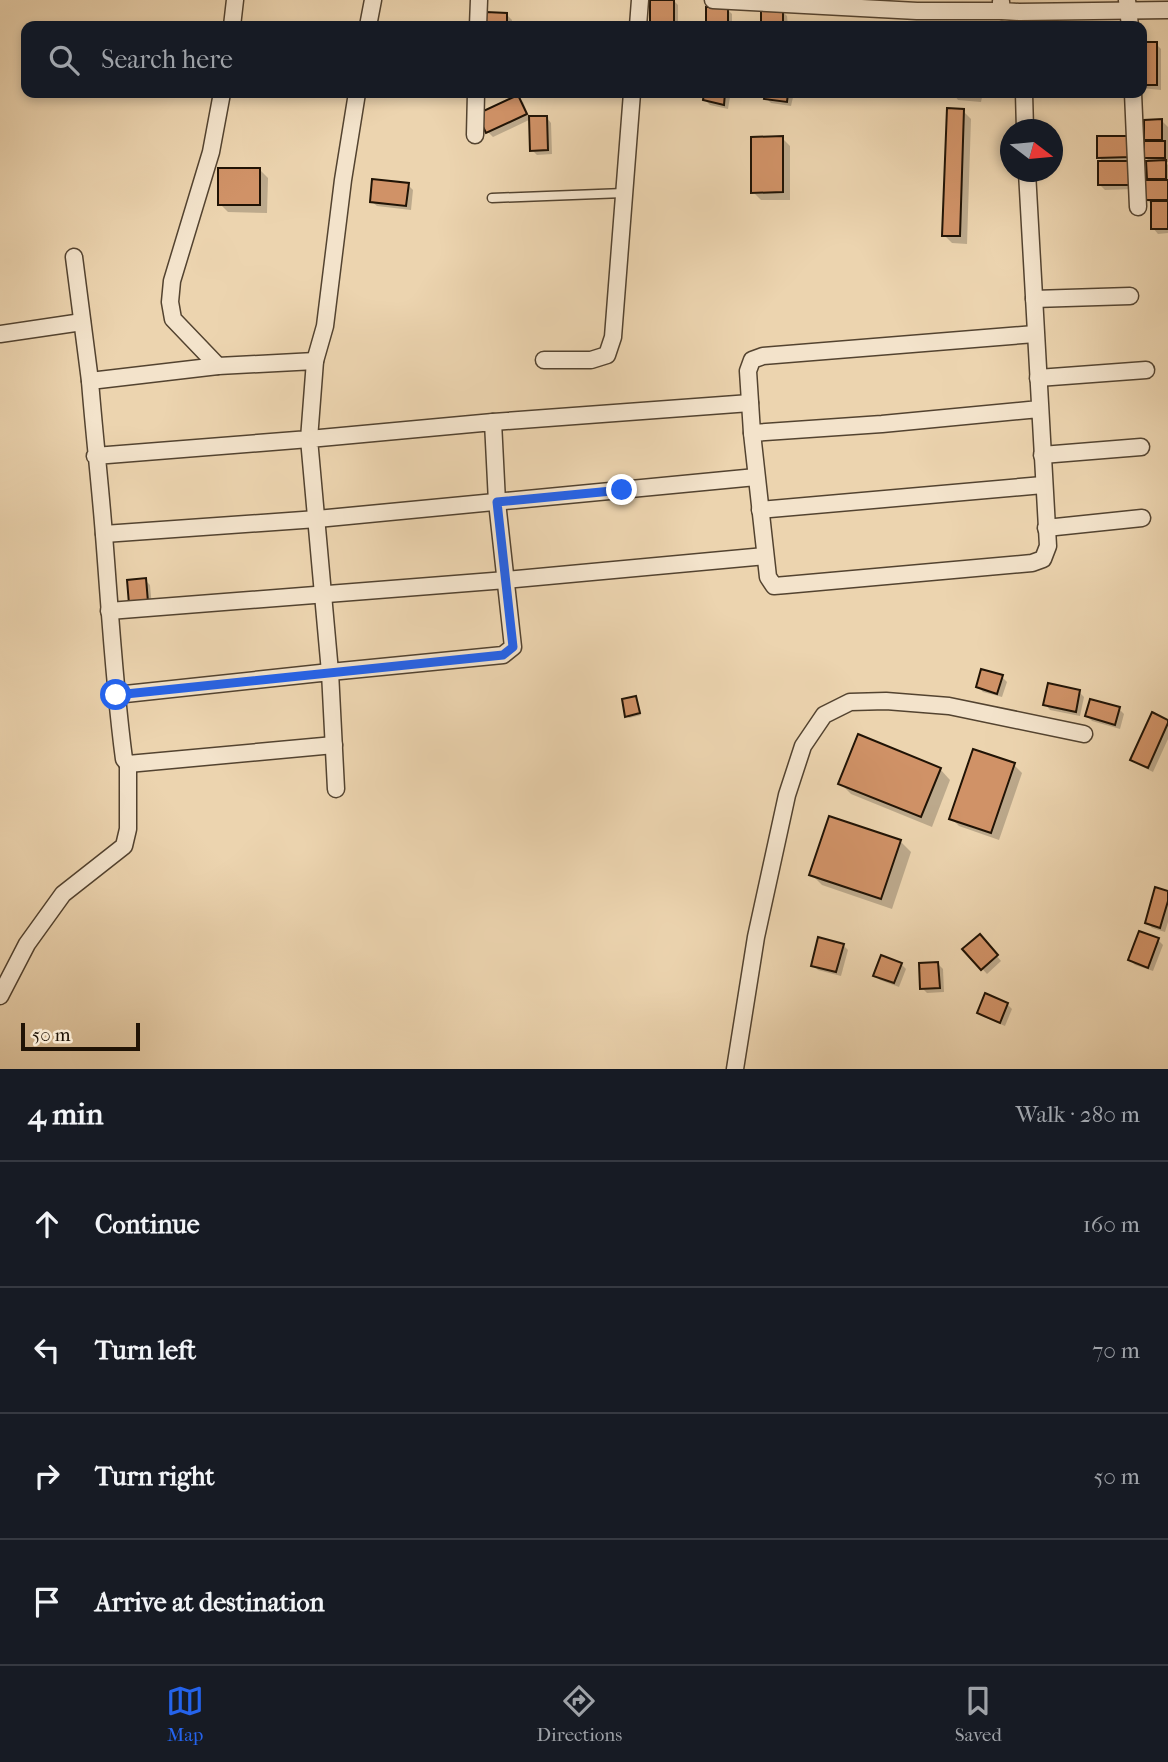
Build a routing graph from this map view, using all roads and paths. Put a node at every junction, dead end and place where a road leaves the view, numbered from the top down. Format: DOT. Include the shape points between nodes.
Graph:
graph roads {
  1 [pos="235,0"];
  2 [pos="373,0"];
  3 [pos="479,0"];
  4 [pos="640,0"];
  5 [pos="713,0"];
  6 [pos="734,1"];
  7 [pos="1002,5"];
  8 [pos="1168,10"];
  9 [pos="1129,13"];
  10 [pos="1020,19"];
  11 [pos="233,21"];
  12 [pos="369,21"];
  13 [pos="478,21"];
  14 [pos="638,21"];
  15 [pos="221,98"];
  16 [pos="356,98"];
  17 [pos="476,98"];
  18 [pos="632,98"];
  19 [pos="1024,98"];
  20 [pos="1133,98"];
  21 [pos="1025,119"];
  22 [pos="475,135"];
  23 [pos="1028,182"];
  24 [pos="624,193"];
  25 [pos="492,198"];
  26 [pos="1138,207"];
  27 [pos="74,257"];
  28 [pos="1130,296"];
  29 [pos="1034,299"];
  30 [pos="82,322"];
  31 [pos="0,334"];
  32 [pos="1035,334"];
  33 [pos="544,360"];
  34 [pos="315,361"];
  35 [pos="218,366"];
  36 [pos="1146,370"];
  37 [pos="1038,378"];
  38 [pos="90,380"];
  39 [pos="750,403"];
  40 [pos="1039,409"];
  41 [pos="493,422"];
  42 [pos="752,433"];
  43 [pos="309,439"];
  44 [pos="1141,447"];
  45 [pos="1042,455"];
  46 [pos="96,456"];
  47 [pos="756,477"];
  48 [pos="1043,485"];
  49 [pos="497,502"];
  50 [pos="760,510"];
  51 [pos="1142,518"];
  52 [pos="317,519"];
  53 [pos="1046,528"];
  54 [pos="104,534"];
  55 [pos="765,556"];
  56 [pos="506,580"];
  57 [pos="324,594"];
  58 [pos="109,611"];
  59 [pos="330,672"];
  60 [pos="116,695"];
  61 [pos="1084,734"];
  62 [pos="334,745"];
  63 [pos="128,764"];
  64 [pos="335,789"];
  65 [pos="0,996"];
  66 [pos="735,1069"];
  1 -- 11 [label="street"];
  2 -- 12 [label="street"];
  3 -- 13 [label="street"];
  4 -- 14 [label="street"];
  5 -- 6 [label="street"];
  6 -- 7 [label="street" via="917,11"];
  7 -- 10 [label="street"];
  8 -- 9 [label="street"];
  9 -- 10 [label="street"];
  15 -- 35 [label="street" via="170,302 173,319"];
  16 -- 34 [label="street" via="325,326"];
  17 -- 22 [label="street"];
  18 -- 24 [label="street"];
  19 -- 21 [label="street"];
  20 -- 26 [label="street"];
  23 -- 29 [label="street"];
  24 -- 25 [label="lane"];
  24 -- 33 [label="street" via="613,337 607,355 591,360"];
  27 -- 30 [label="street"];
  28 -- 29 [label="street"];
  29 -- 32 [label="street"];
  30 -- 31 [label="street"];
  30 -- 38 [label="street"];
  32 -- 37 [label="street"];
  32 -- 39 [label="street" via="763,356 752,360 748,371"];
  34 -- 35 [label="street"];
  34 -- 43 [label="street"];
  35 -- 38 [label="street"];
  36 -- 37 [label="street"];
  37 -- 40 [label="street"];
  38 -- 46 [label="street"];
  39 -- 41 [label="street"];
  39 -- 42 [label="street"];
  40 -- 42 [label="street"];
  40 -- 45 [label="street"];
  41 -- 43 [label="street"];
  41 -- 49 [label="street"];
  42 -- 47 [label="street"];
  43 -- 46 [label="street"];
  43 -- 52 [label="street"];
  44 -- 45 [label="street"];
  45 -- 48 [label="street"];
  46 -- 54 [label="street"];
  47 -- 49 [label="street"];
  47 -- 50 [label="street"];
  48 -- 50 [label="street"];
  48 -- 53 [label="street"];
  49 -- 52 [label="street"];
  49 -- 56 [label="street"];
  50 -- 55 [label="street"];
  51 -- 53 [label="street"];
  52 -- 54 [label="street"];
  52 -- 57 [label="street"];
  53 -- 55 [label="street" via="1048,547 1043,559 1032,563 774,586"];
  54 -- 58 [label="street"];
  55 -- 56 [label="street"];
  56 -- 57 [label="street"];
  56 -- 59 [label="street" via="513,647 503,655"];
  57 -- 58 [label="street"];
  57 -- 59 [label="street"];
  58 -- 60 [label="street"];
  59 -- 60 [label="street"];
  59 -- 62 [label="street"];
  60 -- 63 [label="street"];
  61 -- 66 [label="street" via="948,706 886,701 850,702 824,715 803,746 787,795 756,937"];
  62 -- 63 [label="street"];
  62 -- 64 [label="street"];
  63 -- 65 [label="street" via="124,846 63,894 27,944"];
}
